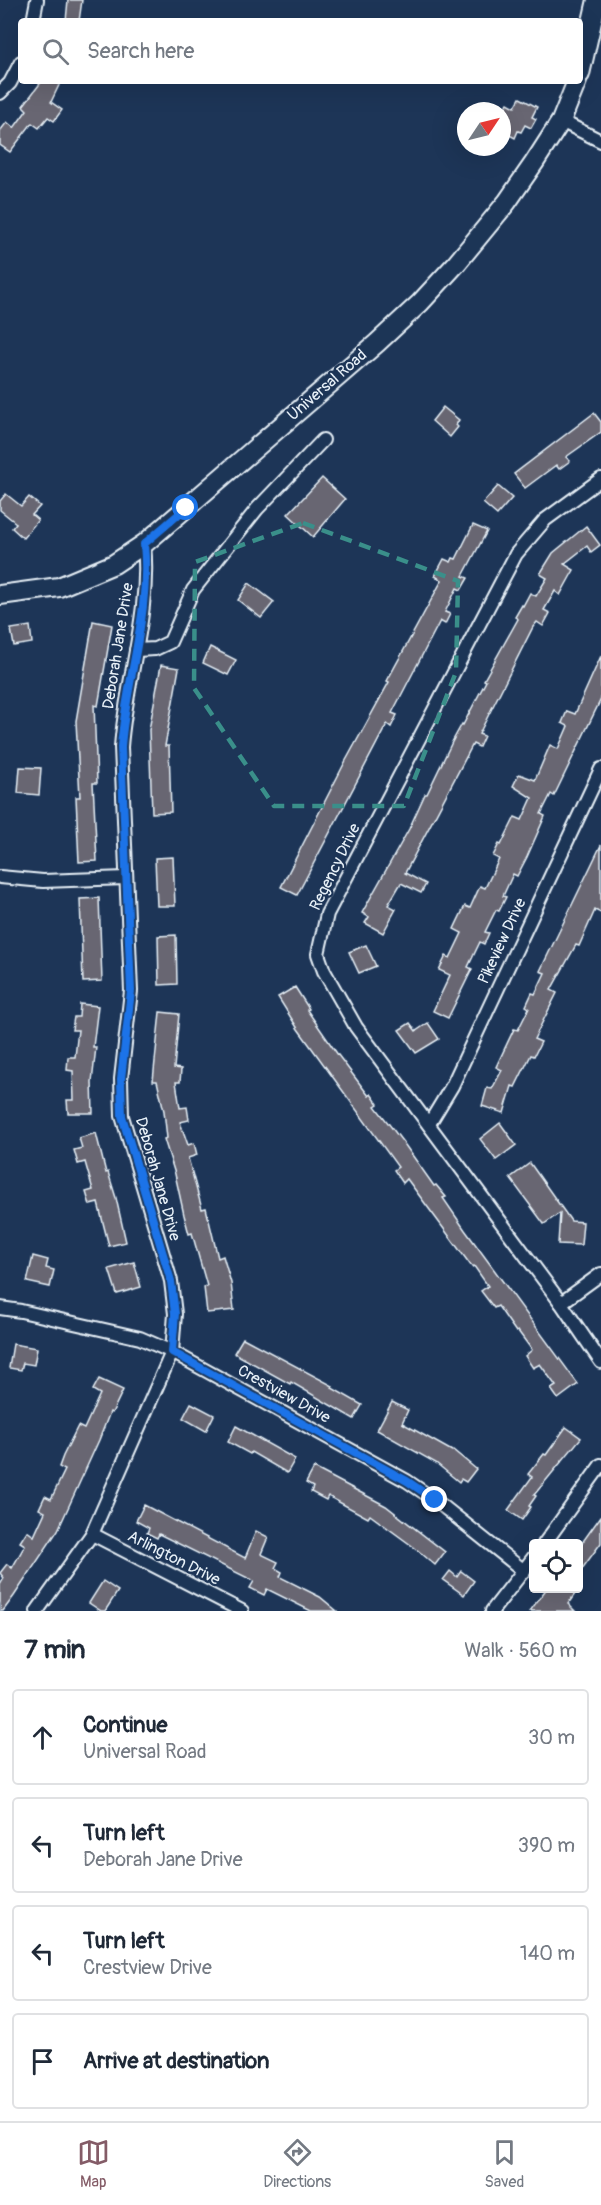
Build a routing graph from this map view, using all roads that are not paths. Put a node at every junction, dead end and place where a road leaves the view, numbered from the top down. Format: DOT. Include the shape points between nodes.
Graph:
graph roads {
  1 [pos="37,0"];
  2 [pos="597,0"];
  3 [pos="34,18"];
  4 [pos="583,61"];
  5 [pos="18,68"];
  6 [pos="577,84"];
  7 [pos="0,93"];
  8 [pos="561,121"];
  9 [pos="601,141"];
  10 [pos="323,441"];
  11 [pos="601,478"];
  12 [pos="144,544"];
  13 [pos="0,595"];
  14 [pos="136,650"];
  15 [pos="601,769"];
  16 [pos="0,877"];
  17 [pos="126,878"];
  18 [pos="429,1124"];
  19 [pos="601,1274"];
  20 [pos="561,1303"];
  21 [pos="0,1308"];
  22 [pos="172,1352"];
  23 [pos="601,1362"];
  24 [pos="601,1466"];
  25 [pos="92,1534"];
  26 [pos="547,1539"];
  27 [pos="529,1564"];
  28 [pos="524,1570"];
  29 [pos="37,1611"];
  30 [pos="242,1611"];
  31 [pos="492,1611"];
  1 -- 3 [label="street"];
  2 -- 4 [label="street"];
  5 -- 7 [label="street"];
  6 -- 8 [label="street, Universal Road"];
  8 -- 9 [label="street"];
  8 -- 12 [label="street, Universal Road" via="507,202 420,303"];
  10 -- 14 [label="street" via="257,509 193,590 170,642 155,649"];
  11 -- 18 [label="street, Regency Drive" via="545,520 516,554 327,914 318,954 324,971 356,1027"];
  12 -- 13 [label="street, Universal Road" via="114,564 59,587"];
  12 -- 14 [label="street, Deborah Jane Drive" via="147,570"];
  14 -- 17 [label="street, Deborah Jane Drive" via="121,747"];
  15 -- 18 [label="street, Pikeview Drive" via="452,1086"];
  16 -- 17 [label="street" via="43,881"];
  17 -- 22 [label="street, Deborah Jane Drive" via="131,991 121,1079 122,1116 171,1281 175,1314"];
  18 -- 20 [label="street, Regency Drive"];
  19 -- 20 [label="street"];
  20 -- 23 [label="street, Regency Drive"];
  21 -- 22 [label="street, Crestview Drive" via="140,1338"];
  22 -- 25 [label="street, Deborah Jane Drive"];
  22 -- 28 [label="street, Crestview Drive" via="407,1481"];
  24 -- 26 [label="street"];
  25 -- 29 [label="street, Deborah Jane Drive"];
  25 -- 30 [label="street, Arlington Drive"];
  27 -- 28 [label="street"];
  28 -- 31 [label="street"];
}
